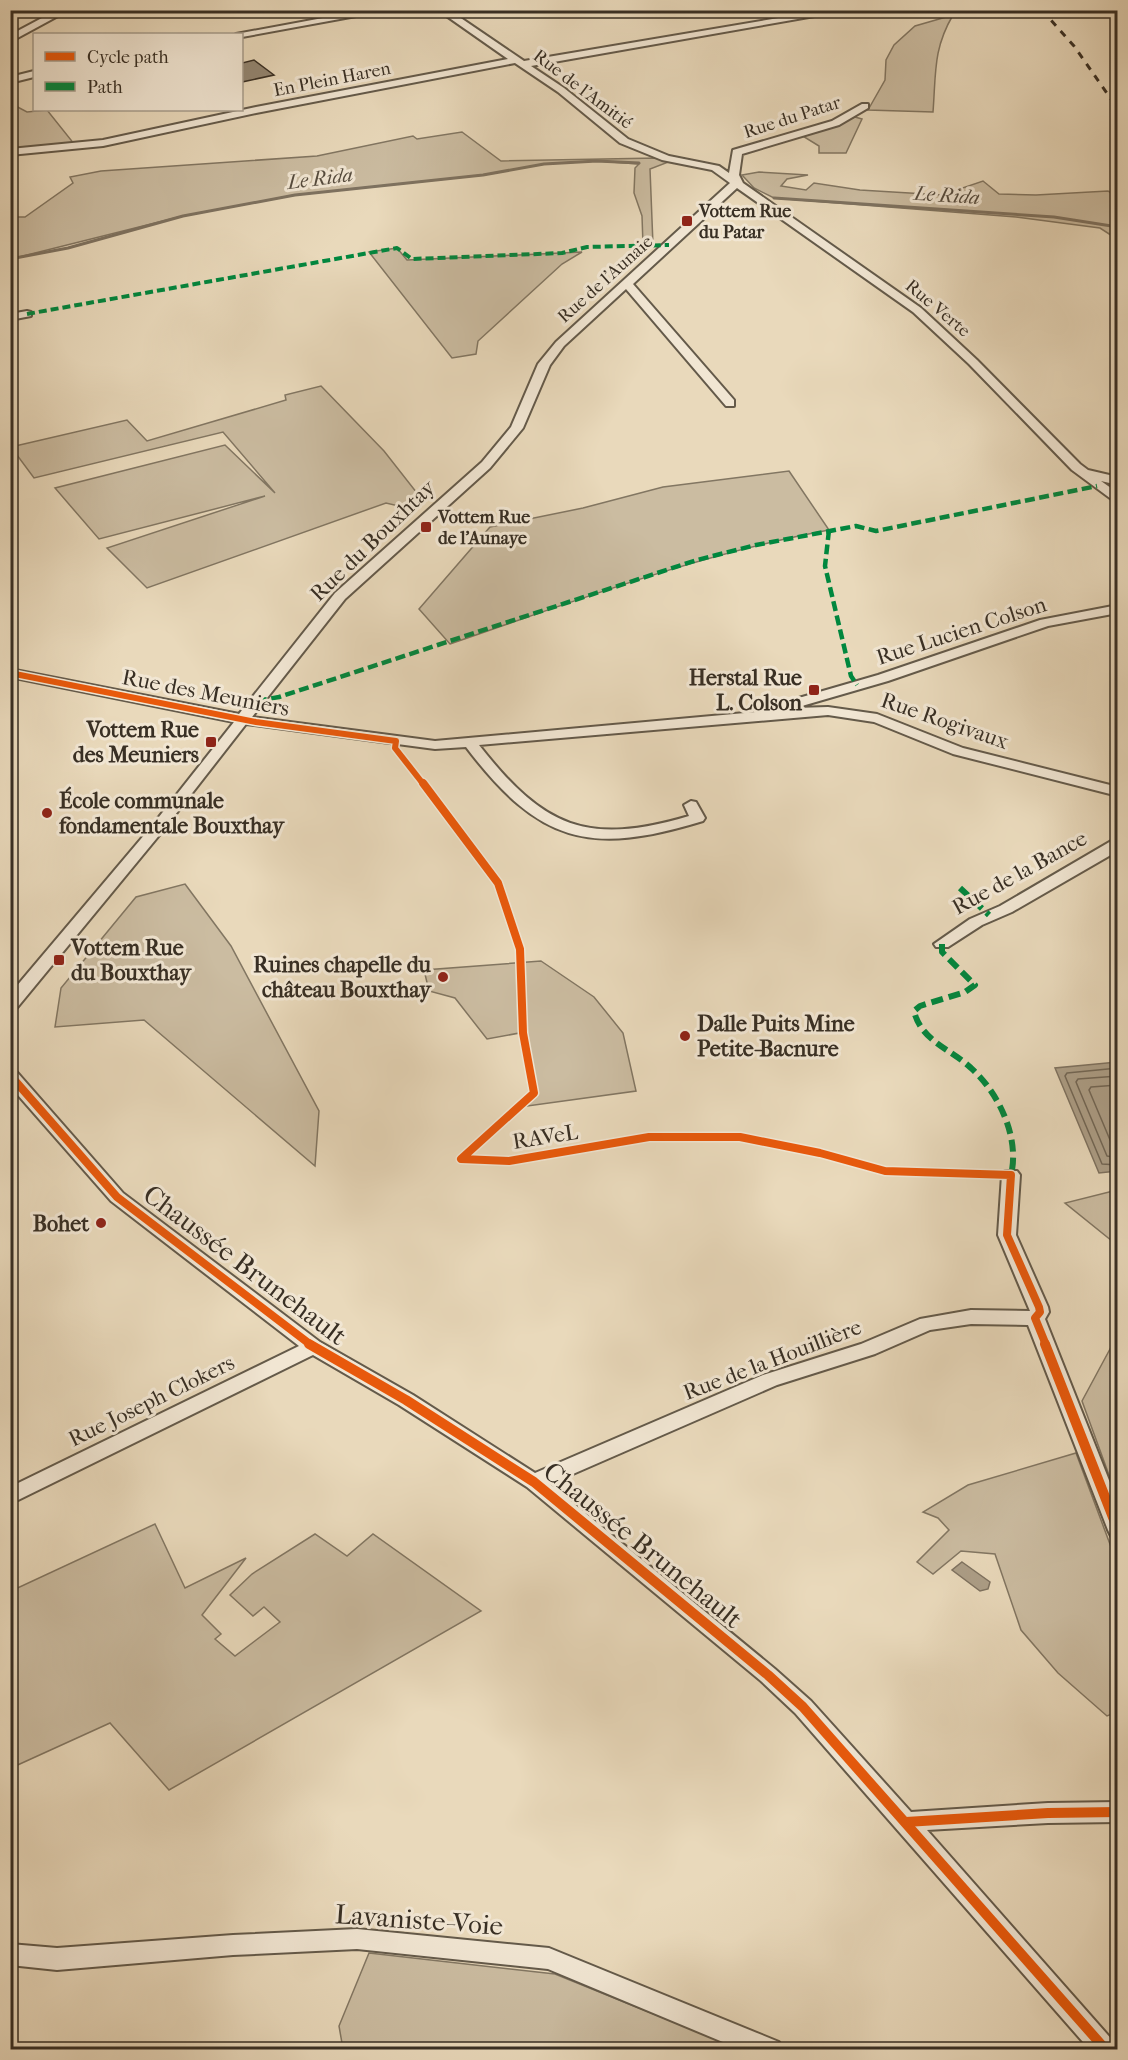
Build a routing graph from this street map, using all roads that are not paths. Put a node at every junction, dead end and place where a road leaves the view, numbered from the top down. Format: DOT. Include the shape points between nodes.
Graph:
graph roads {
  1 [pos="65,10"];
  2 [pos="385,10"];
  3 [pos="441,10"];
  4 [pos="845,10"];
  5 [pos="243,34"];
  6 [pos="10,39"];
  7 [pos="520,62"];
  8 [pos="33,74"];
  9 [pos="11,80"];
  10 [pos="866,106"];
  11 [pos="10,152"];
  12 [pos="691,162"];
  13 [pos="736,163"];
  14 [pos="715,168"];
  15 [pos="738,182"];
  16 [pos="625,284"];
  17 [pos="27,314"];
  18 [pos="10,316"];
  19 [pos="730,403"];
  20 [pos="521,421"];
  21 [pos="1083,473"];
  22 [pos="1118,481"];
  23 [pos="1118,500"];
  24 [pos="1118,609"];
  25 [pos="10,673"];
  26 [pos="817,695"];
  27 [pos="822,710"];
  28 [pos="757,716"];
  29 [pos="243,720"];
  30 [pos="471,744"];
  31 [pos="1118,792"];
  32 [pos="699,816"];
  33 [pos="1118,841"];
  34 [pos="942,944"];
  35 [pos="10,1005"];
  36 [pos="10,1075"];
  37 [pos="1011,1175"];
  38 [pos="1035,1317"];
  39 [pos="313,1347"];
  40 [pos="534,1482"];
  41 [pos="10,1496"];
  42 [pos="1118,1530"];
  43 [pos="1118,1812"];
  44 [pos="906,1822"];
  45 [pos="10,1954"];
  46 [pos="771,2049"];
  47 [pos="1106,2049"];
  1 -- 6 [label="street"];
  2 -- 5 [label="street"];
  3 -- 7 [label="street, Rue de l'Amitié"];
  4 -- 7 [label="street, En Plein Haren"];
  7 -- 11 [label="street, En Plein Haren" via="256,110 103,144"];
  7 -- 12 [label="street, Rue de l'Amitié" via="624,141 666,158"];
  8 -- 9 [label="street"];
  10 -- 13 [label="street, Rue du Patar" via="842,120 752,145 737,152"];
  12 -- 13 [label="street, Rue du Patar"];
  12 -- 14 [label="street, Rue de l'Amitié"];
  13 -- 15 [label="street, Rue du Patar" via="734,175"];
  14 -- 15 [label="street, Rue Verte"];
  15 -- 16 [label="street, Rue de l'Aunaie"];
  15 -- 21 [label="street, Rue Verte" via="929,319"];
  16 -- 19 [label="street"];
  16 -- 20 [label="street, Rue de l'Aunaie" via="544,364"];
  17 -- 18 [label="street"];
  20 -- 29 [label="street, Rue du Bouxhtay" via="486,465 339,596"];
  21 -- 22 [label="street"];
  21 -- 23 [label="street, Rue Verte"];
  24 -- 26 [label="street, Rue Lucien Colson" via="1044,623 883,678"];
  25 -- 29 [label="street, Rue des Meuniers"];
  26 -- 27 [label="street" via="816,706"];
  26 -- 28 [label="street"];
  27 -- 28 [label="street, Rue Rogivaux"];
  27 -- 31 [label="street, Rue Rogivaux" via="877,718 958,751"];
  28 -- 30 [label="street, Rue des Meuniers"];
  29 -- 30 [label="street, Rue des Meuniers" via="435,746"];
  29 -- 35 [label="street, Rue du Bouxhtay"];
  30 -- 32 [label="street" via="500,780 534,812 563,828 592,836 632,837 659,832"];
  33 -- 34 [label="street, Rue de la Bance" via="1104,853"];
  36 -- 39 [label="street, Chaussée Brunehault" via="117,1197"];
  37 -- 38 [label="street" via="1007,1235 1039,1307"];
  38 -- 40 [label="street, Rue de la Houillière" via="971,1317 927,1324 868,1349 770,1380"];
  38 -- 42 [label="street"];
  39 -- 40 [label="street, Chaussée Brunehault" via="406,1400"];
  39 -- 41 [label="street, Rue Joseph Clokers"];
  40 -- 44 [label="street, Chaussée Brunehault" via="768,1675 803,1707"];
  43 -- 44 [label="street"];
  44 -- 47 [label="street, Chaussée Brunehault"];
  45 -- 46 [label="street, Lavaniste-Voie" via="57,1959 357,1939 549,1959"];
}
